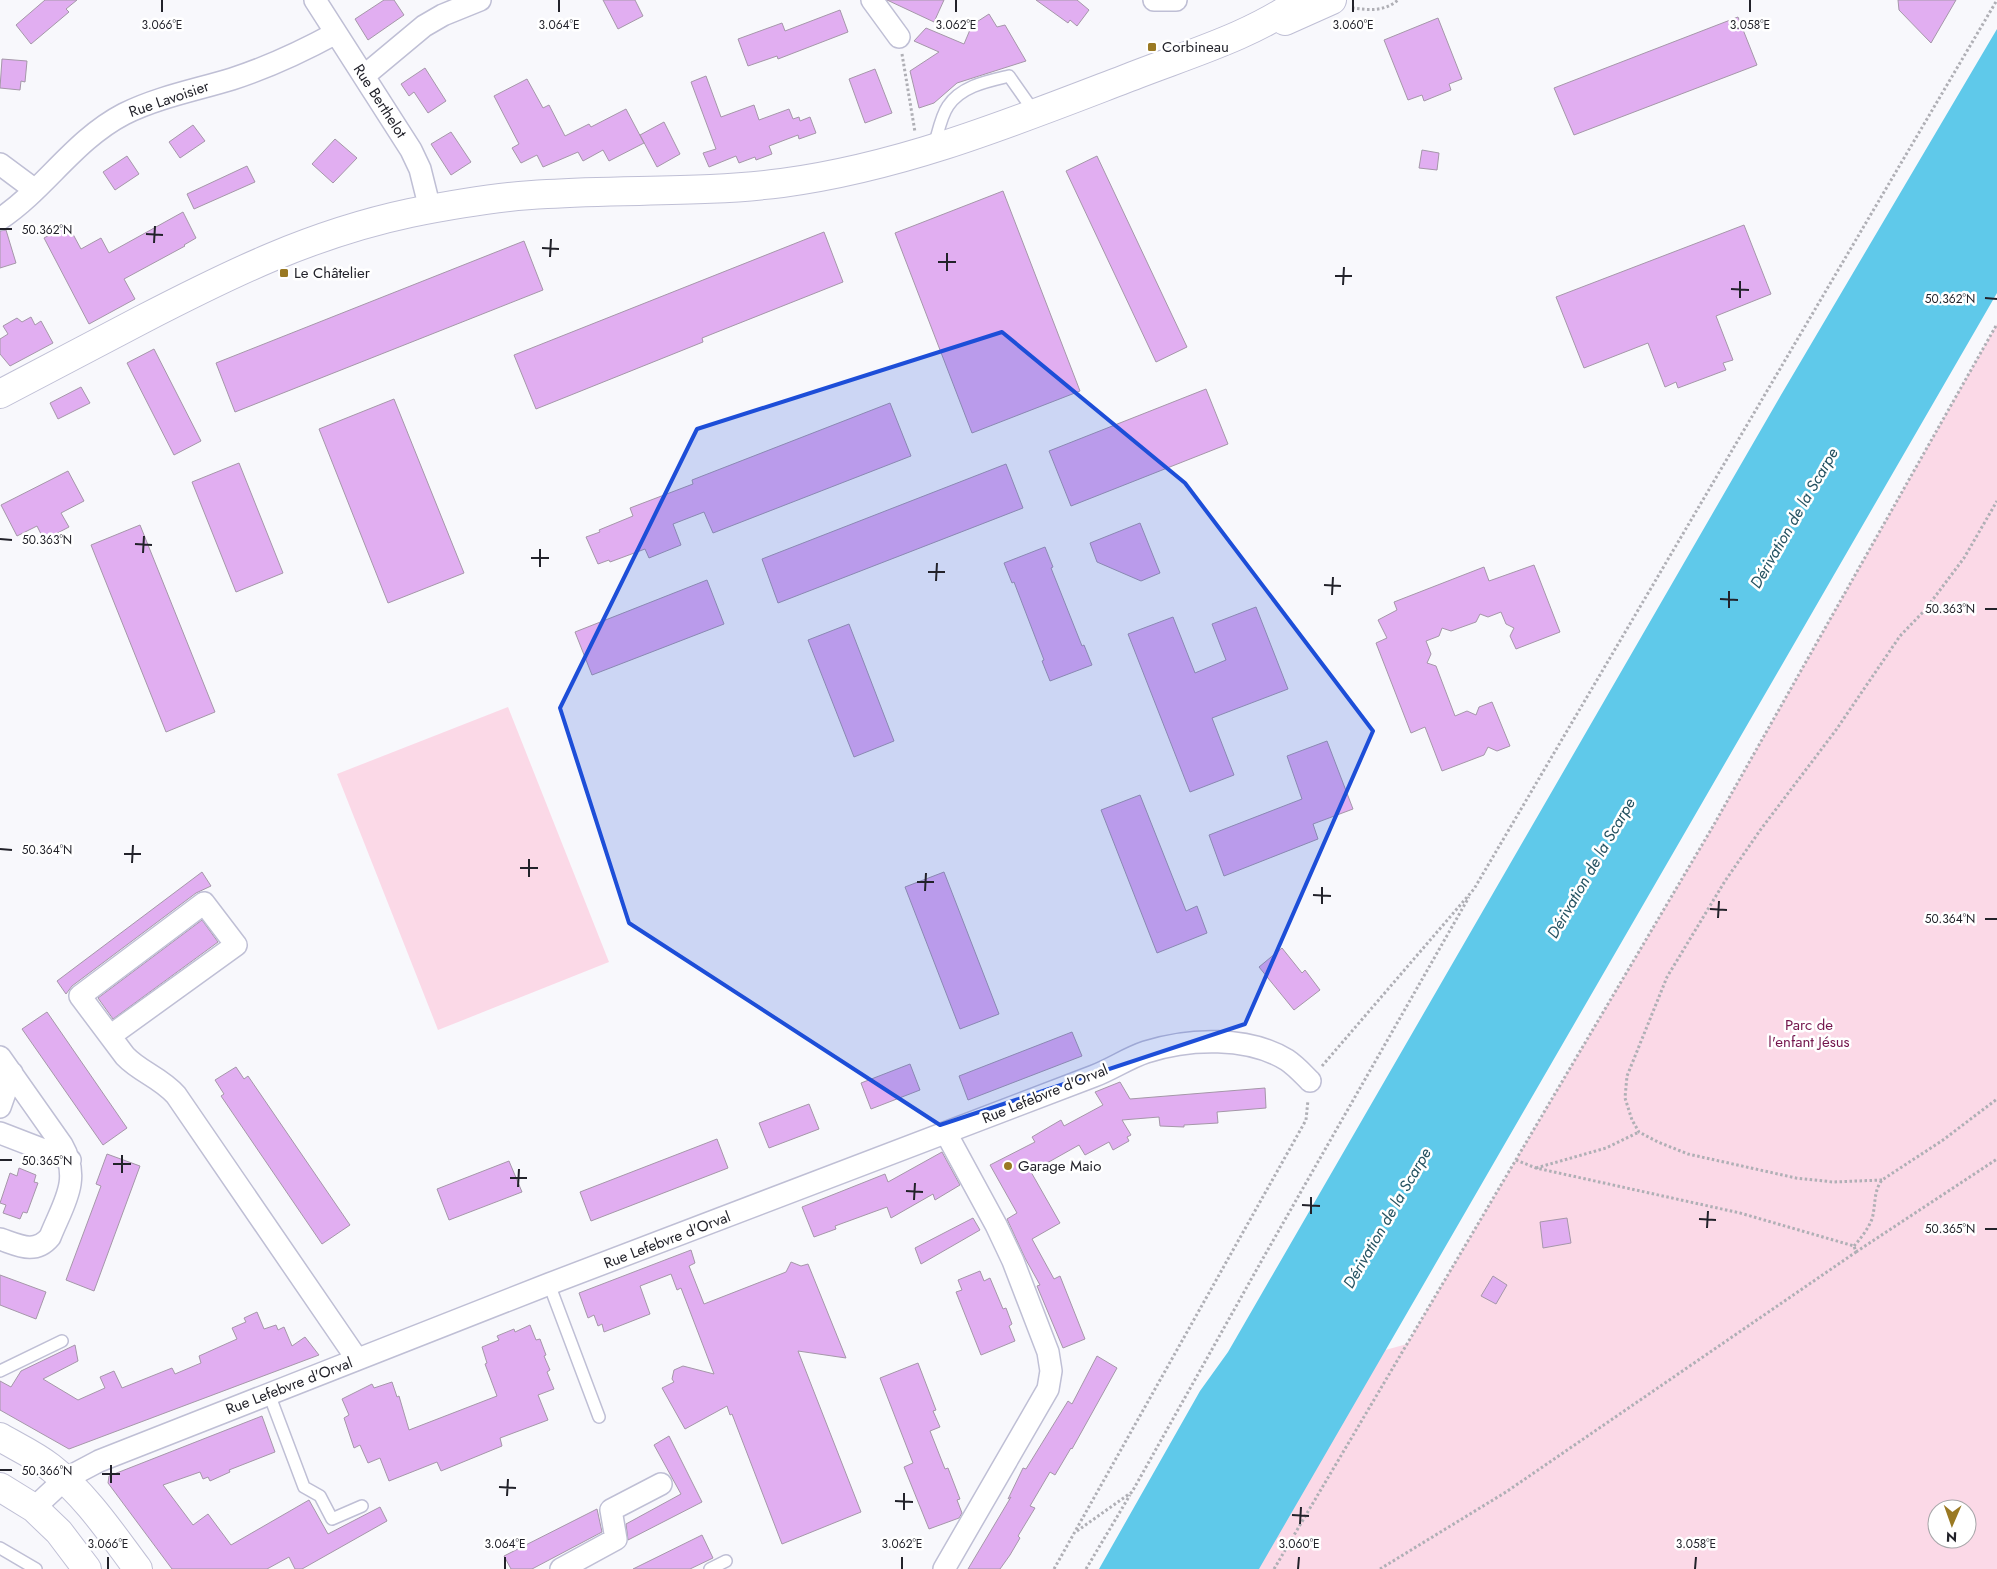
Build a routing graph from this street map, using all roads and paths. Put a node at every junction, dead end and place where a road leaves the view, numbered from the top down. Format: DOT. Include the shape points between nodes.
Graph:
graph roads {
  1 [pos="315,0"];
  2 [pos="480,0"];
  3 [pos="872,0"];
  4 [pos="1154,0"];
  5 [pos="1176,0"];
  6 [pos="1301,0"];
  7 [pos="1332,0"];
  8 [pos="1997,0"];
  9 [pos="440,7"];
  10 [pos="336,34"];
  11 [pos="899,37"];
  12 [pos="1233,37"];
  13 [pos="364,76"];
  14 [pos="1035,113"];
  15 [pos="925,152"];
  16 [pos="0,164"];
  17 [pos="35,190"];
  18 [pos="430,209"];
  19 [pos="0,219"];
  20 [pos="1997,324"];
  21 [pos="0,394"];
  22 [pos="1997,501"];
  23 [pos="1474,889"];
  24 [pos="110,1036"];
  25 [pos="6,1065"];
  26 [pos="1310,1081"];
  27 [pos="1997,1099"];
  28 [pos="0,1107"];
  29 [pos="1639,1132"];
  30 [pos="0,1133"];
  31 [pos="946,1133"];
  32 [pos="1997,1159"];
  33 [pos="70,1160"];
  34 [pos="1516,1160"];
  35 [pos="1536,1168"];
  36 [pos="1882,1180"];
  37 [pos="0,1239"];
  38 [pos="1854,1246"];
  39 [pos="1856,1252"];
  40 [pos="549,1284"];
  41 [pos="62,1341"];
  42 [pos="357,1359"];
  43 [pos="0,1371"];
  44 [pos="269,1394"];
  45 [pos="599,1417"];
  46 [pos="0,1437"];
  47 [pos="65,1479"];
  48 [pos="661,1484"];
  49 [pos="0,1486"];
  50 [pos="1132,1492"];
  51 [pos="362,1506"];
  52 [pos="34,1508"];
  53 [pos="1074,1532"];
  54 [pos="0,1548"];
  55 [pos="726,1560"];
  56 [pos="566,1568"];
  57 [pos="36,1569"];
  58 [pos="87,1569"];
  59 [pos="138,1569"];
  60 [pos="710,1569"];
  61 [pos="944,1569"];
  62 [pos="1054,1569"];
  63 [pos="1086,1569"];
  64 [pos="1274,1569"];
  65 [pos="1380,1569"];
  1 -- 10 [label="street, Rue Berthelot"];
  2 -- 9 [label="street"];
  3 -- 11 [label="street"];
  4 -- 5 [label="street"];
  6 -- 12 [label="main road"];
  7 -- 12 [label="main road" via="1287,20"];
  8 -- 23 [label="path"];
  9 -- 13 [label="street"];
  10 -- 13 [label="street, Rue Berthelot"];
  10 -- 17 [label="street, Rue Lavoisier" via="252,72 160,99 123,115 82,144"];
  11 -- 15 [label="path"];
  12 -- 14 [label="main road"];
  13 -- 18 [label="street, Rue Berthelot" via="412,150"];
  14 -- 15 [label="main road"];
  14 -- 15 [label="lane" via="1009,76 977,84 947,106"];
  15 -- 18 [label="main road" via="854,170 770,184 533,195"];
  16 -- 17 [label="street"];
  17 -- 19 [label="street, Rue Lavoisier"];
  18 -- 21 [label="main road" via="329,234 277,254"];
  20 -- 34 [label="path" via="1712,828"];
  22 -- 29 [label="path" via="1964,558 1900,636 1836,730 1746,851 1685,944 1667,977 1627,1076 1625,1098"];
  23 -- 26 [label="path"];
  23 -- 50 [label="path"];
  24 -- 24 [label="street" via="80,996 204,903 236,945"];
  24 -- 42 [label="street" via="130,1061 163,1081 176,1094"];
  25 -- 28 [label="street"];
  25 -- 33 [label="street"];
  26 -- 31 [label="street, Rue Lefebvre d'Orval" via="1288,1060 1263,1049 1220,1043 1181,1045 1145,1052 1094,1076"];
  26 -- 53 [label="path" via="1306,1120"];
  27 -- 36 [label="path"];
  29 -- 35 [label="path" via="1606,1148"];
  29 -- 36 [label="path" via="1688,1154 1754,1170 1834,1182"];
  30 -- 33 [label="street"];
  31 -- 40 [label="street, Rue Lefebvre d'Orval"];
  31 -- 61 [label="street" via="1013,1261 1048,1352 1051,1370 1048,1389"];
  32 -- 39 [label="path"];
  33 -- 37 [label="street" via="70,1186 45,1244 24,1248"];
  34 -- 35 [label="path"];
  34 -- 64 [label="path"];
  35 -- 38 [label="path" via="1740,1213"];
  36 -- 38 [label="path" via="1876,1188 1872,1219"];
  38 -- 39 [label="path"];
  39 -- 65 [label="path" via="1506,1492"];
  40 -- 42 [label="street, Rue Lefebvre d'Orval"];
  40 -- 45 [label="lane"];
  41 -- 43 [label="lane"];
  42 -- 44 [label="street, Rue Lefebvre d'Orval"];
  44 -- 47 [label="street, Rue Lefebvre d'Orval" via="99,1461"];
  44 -- 51 [label="lane" via="304,1487 320,1496 332,1519"];
  46 -- 47 [label="main road" via="42,1461"];
  47 -- 52 [label="street, Rue Lefebvre d'Orval"];
  47 -- 59 [label="main road" via="96,1512"];
  48 -- 56 [label="street" via="611,1510 616,1539"];
  49 -- 52 [label="main road"];
  50 -- 53 [label="path"];
  50 -- 63 [label="path"];
  52 -- 58 [label="main road"];
  53 -- 62 [label="path"];
  54 -- 57 [label="lane"];
  55 -- 60 [label="lane"];
}
